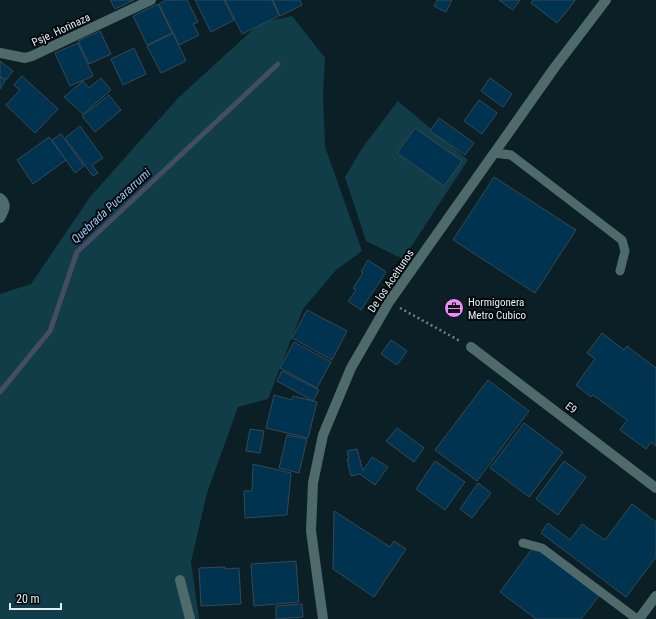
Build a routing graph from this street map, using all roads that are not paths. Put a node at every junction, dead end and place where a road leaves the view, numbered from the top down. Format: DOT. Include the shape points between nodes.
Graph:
graph roads {
  1 [pos="151,0"];
  2 [pos="606,0"];
  3 [pos="0,53"];
  4 [pos="494,153"];
  5 [pos="1,199"];
  6 [pos="0,218"];
  7 [pos="620,271"];
  8 [pos="471,348"];
  9 [pos="656,488"];
  10 [pos="523,543"];
  11 [pos="180,580"];
  12 [pos="656,596"];
  13 [pos="190,619"];
  14 [pos="323,619"];
  15 [pos="638,619"];
  1 -- 3 [label="street, Psje. Horinaza" via="32,56 25,58"];
  2 -- 4 [label="street, De los Aceitunos"];
  4 -- 7 [label="lane" via="511,156 622,240 625,251"];
  4 -- 14 [label="street, De los Aceitunos" via="389,302 351,368 323,435 313,484 311,531"];
  5 -- 6 [label="street" via="5,209"];
  8 -- 9 [label="street, E9"];
  10 -- 15 [label="lane" via="542,548"];
  11 -- 13 [label="street"];
  12 -- 15 [label="street"];
}
